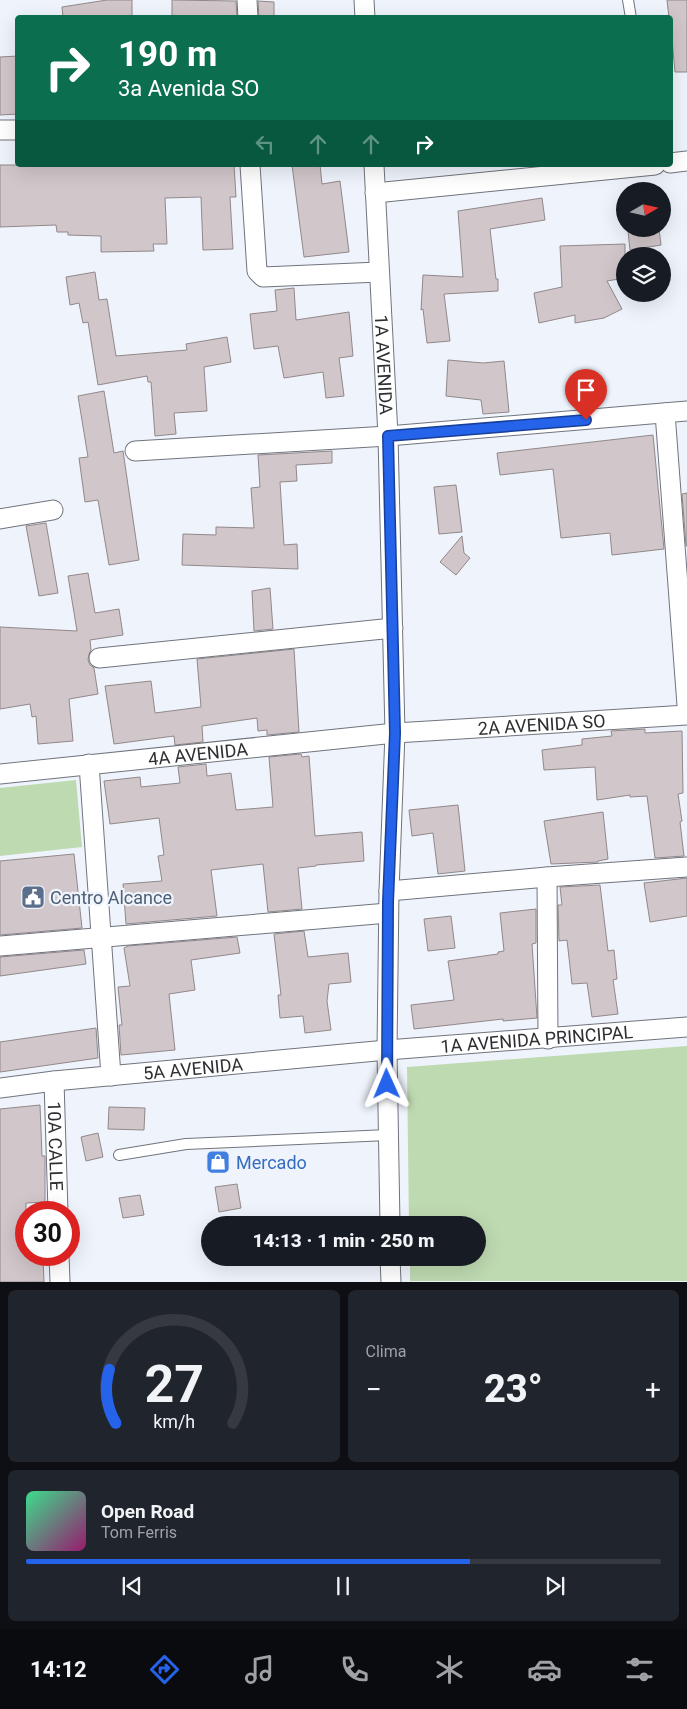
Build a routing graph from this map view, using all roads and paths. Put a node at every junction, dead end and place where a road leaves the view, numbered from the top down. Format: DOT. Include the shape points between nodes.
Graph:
graph roads {
  1 [pos="248,0"];
  2 [pos="364,0"];
  3 [pos="628,0"];
  4 [pos="248,15"];
  5 [pos="365,15"];
  6 [pos="630,15"];
  7 [pos="0,130"];
  8 [pos="15,130"];
  9 [pos="687,161"];
  10 [pos="673,163"];
  11 [pos="250,167"];
  12 [pos="374,167"];
  13 [pos="632,167"];
  14 [pos="375,193"];
  15 [pos="379,272"];
  16 [pos="687,411"];
  17 [pos="665,413"];
  18 [pos="388,436"];
  19 [pos="135,451"];
  20 [pos="53,510"];
  21 [pos="0,519"];
  22 [pos="393,628"];
  23 [pos="100,658"];
  24 [pos="687,705"];
  25 [pos="687,715"];
  26 [pos="395,733"];
  27 [pos="89,764"];
  28 [pos="0,774"];
  29 [pos="687,867"];
  30 [pos="547,877"];
  31 [pos="389,890"];
  32 [pos="388,913"];
  33 [pos="101,937"];
  34 [pos="0,946"];
  35 [pos="687,1027"];
  36 [pos="548,1039"];
  37 [pos="387,1050"];
  38 [pos="111,1076"];
  39 [pos="54,1080"];
  40 [pos="0,1088"];
  41 [pos="388,1135"];
  42 [pos="120,1154"];
  43 [pos="58,1201"];
  44 [pos="390,1216"];
  45 [pos="59,1266"];
  46 [pos="390,1266"];
  47 [pos="60,1282"];
  48 [pos="391,1282"];
  1 -- 4 [label="street"];
  2 -- 5 [label="street"];
  3 -- 6 [label="lane"];
  7 -- 8 [label="street"];
  9 -- 10 [label="street"];
  11 -- 15 [label="street" via="259,275"];
  12 -- 14 [label="street, 1A AVENIDA"];
  13 -- 14 [label="street"];
  14 -- 15 [label="street, 1A AVENIDA"];
  15 -- 18 [label="street, 1A AVENIDA"];
  16 -- 17 [label="street"];
  17 -- 18 [label="street"];
  17 -- 24 [label="street"];
  18 -- 19 [label="street"];
  18 -- 22 [label="street, 1A AVENIDA"];
  20 -- 21 [label="street"];
  22 -- 23 [label="street"];
  22 -- 26 [label="street, 1A AVENIDA"];
  25 -- 26 [label="street, 2A AVENIDA SO"];
  26 -- 27 [label="street, 4A AVENIDA"];
  26 -- 31 [label="street, 1A AVENIDA"];
  27 -- 28 [label="street, 4A AVENIDA"];
  27 -- 33 [label="street"];
  29 -- 30 [label="street"];
  30 -- 31 [label="street"];
  30 -- 36 [label="street"];
  31 -- 32 [label="street, 1A AVENIDA"];
  32 -- 33 [label="street"];
  32 -- 37 [label="street, 1A AVENIDA"];
  33 -- 34 [label="street"];
  33 -- 38 [label="street"];
  35 -- 36 [label="street, 1A AVENIDA PRINCIPAL"];
  36 -- 37 [label="street, 1A AVENIDA PRINCIPAL"];
  37 -- 38 [label="street, 5A AVENIDA"];
  37 -- 41 [label="street, 1A AVENIDA"];
  38 -- 39 [label="street, 5A AVENIDA"];
  39 -- 40 [label="street, 5A AVENIDA"];
  39 -- 43 [label="street, 10A CALLE"];
  41 -- 42 [label="lane" via="186,1144"];
  41 -- 44 [label="street, 1A AVENIDA"];
  45 -- 47 [label="street"];
  46 -- 48 [label="street"];
}
